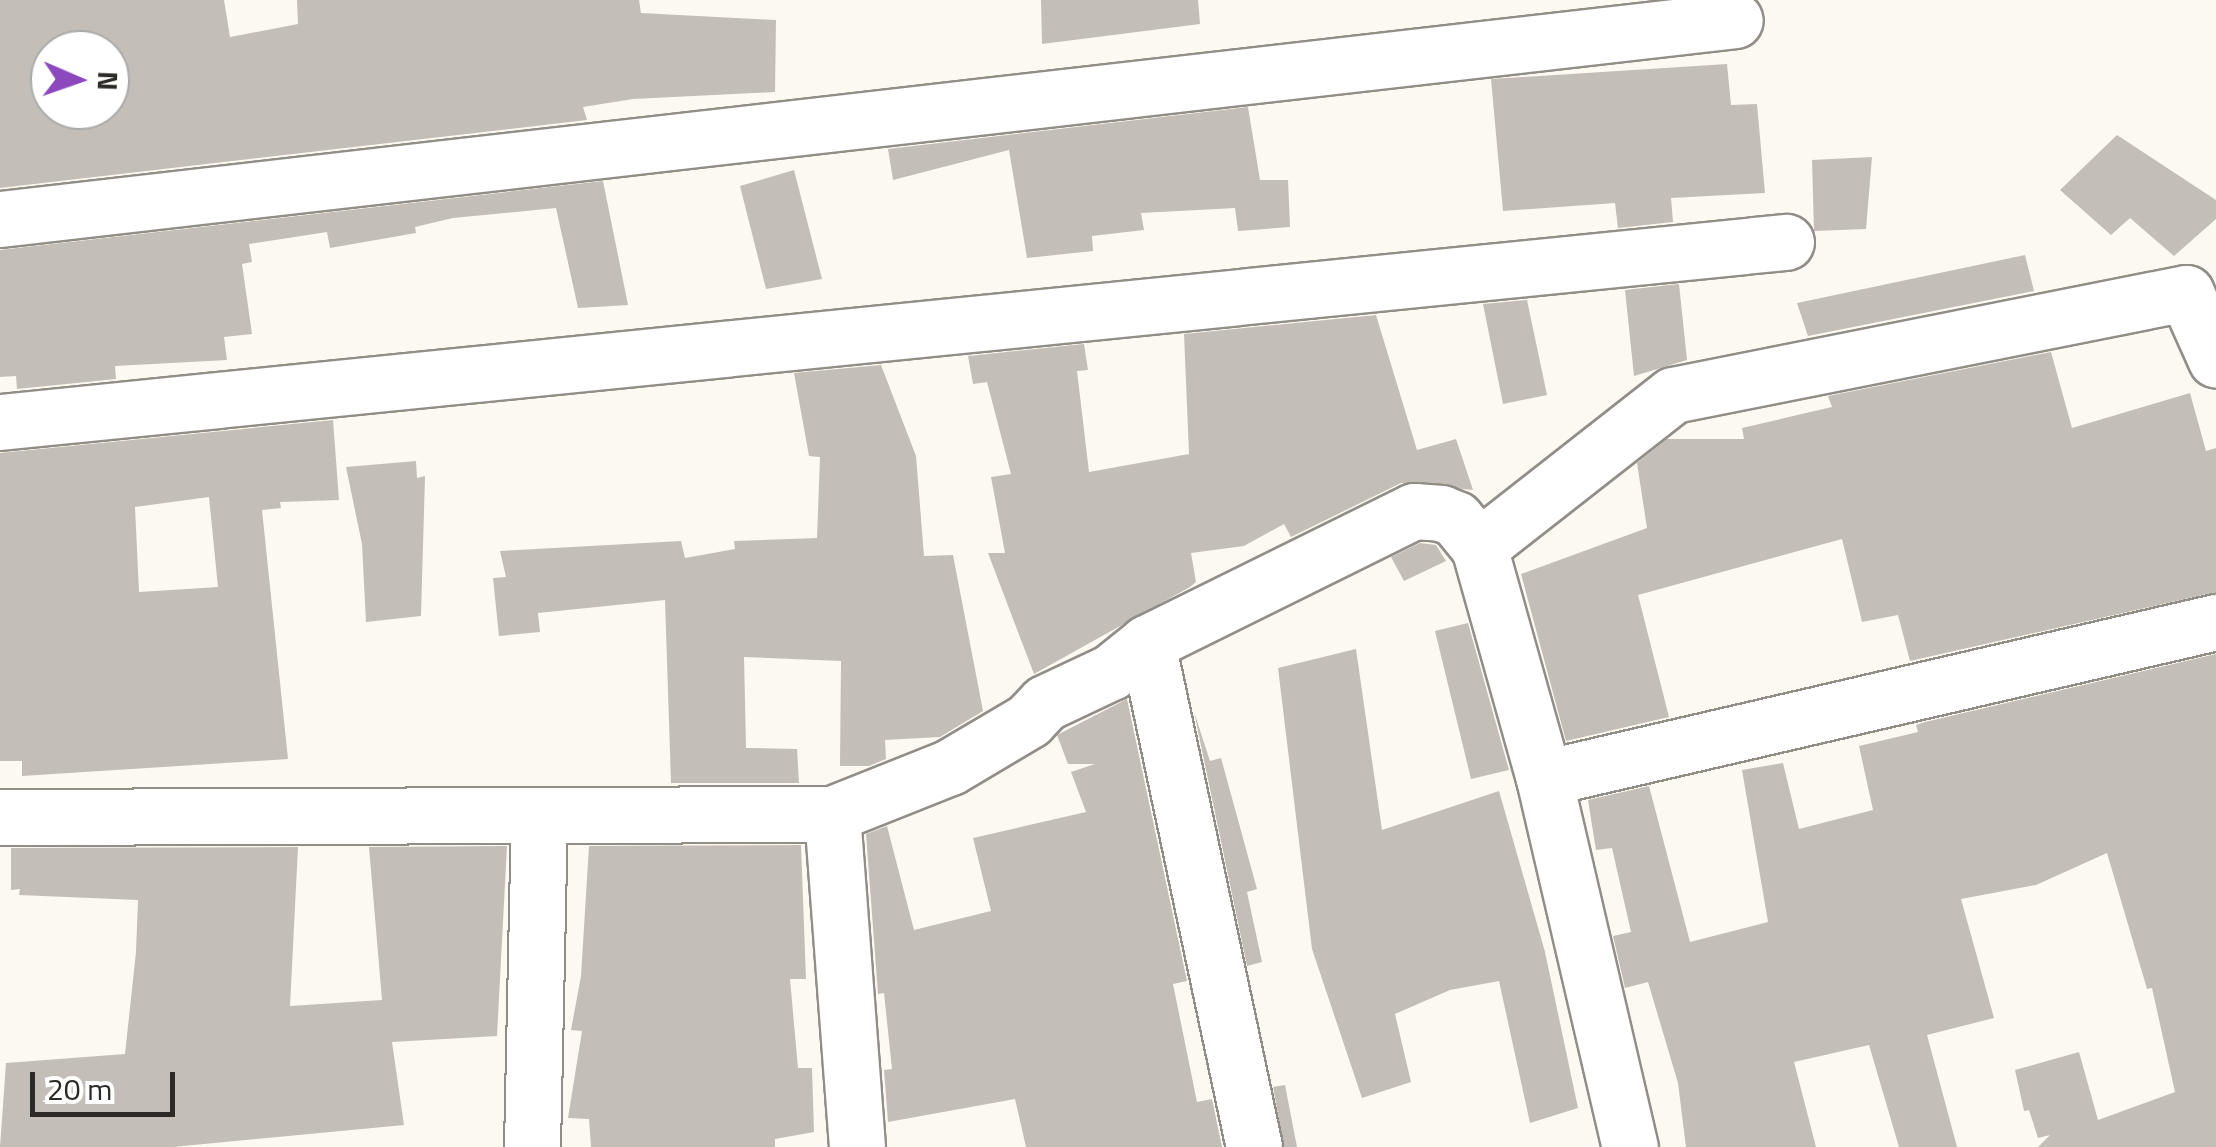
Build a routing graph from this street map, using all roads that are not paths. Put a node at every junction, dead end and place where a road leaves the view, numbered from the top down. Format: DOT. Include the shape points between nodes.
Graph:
graph roads {
  1 [pos="1734,20"];
  2 [pos="0,219"];
  3 [pos="1786,242"];
  4 [pos="2216,360"];
  5 [pos="0,422"];
  6 [pos="1479,547"];
  7 [pos="2216,622"];
  8 [pos="1148,642"];
  9 [pos="1544,778"];
  10 [pos="832,814"];
  11 [pos="539,815"];
  12 [pos="0,817"];
  13 [pos="532,1147"];
  14 [pos="857,1147"];
  15 [pos="1254,1147"];
  16 [pos="1630,1147"];
  1 -- 2 [label="street"];
  3 -- 5 [label="street"];
  4 -- 6 [label="street" via="2186,293 1673,395"];
  6 -- 8 [label="street" via="1456,519 1414,511"];
  6 -- 9 [label="street"];
  7 -- 9 [label="street"];
  8 -- 10 [label="street" via="1111,672 1045,703 1029,720 950,767"];
  8 -- 15 [label="street"];
  9 -- 16 [label="street"];
  10 -- 11 [label="street"];
  10 -- 14 [label="street"];
  11 -- 12 [label="street"];
  11 -- 13 [label="street"];
}
